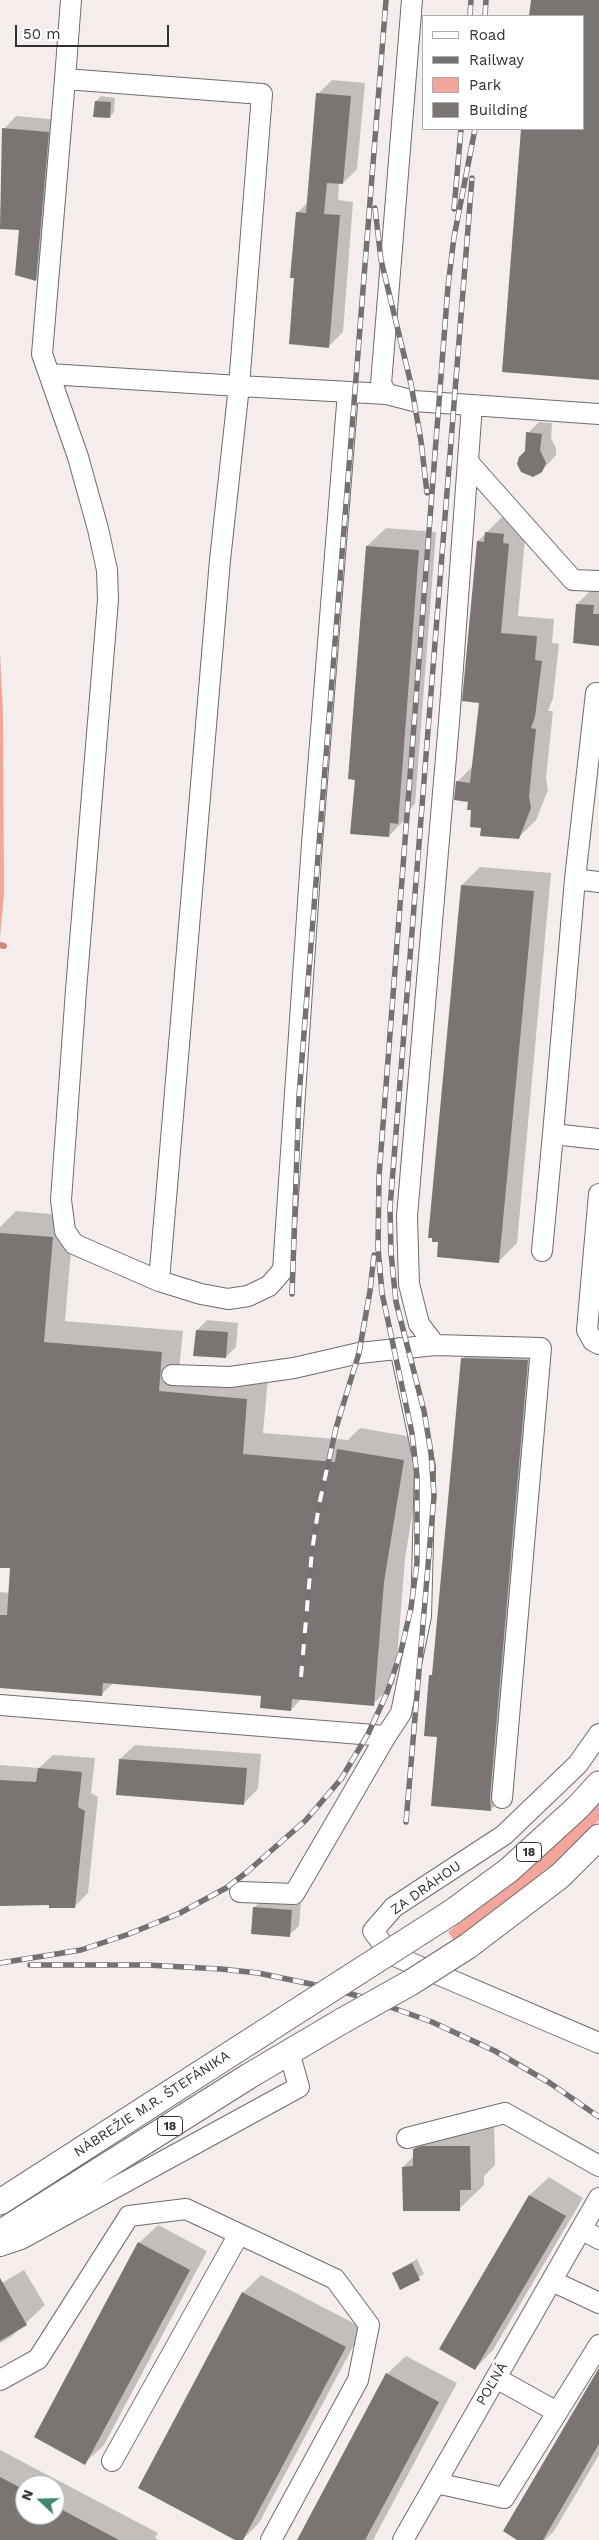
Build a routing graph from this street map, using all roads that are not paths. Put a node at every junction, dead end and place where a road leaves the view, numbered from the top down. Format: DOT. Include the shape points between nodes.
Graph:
graph roads {
  1 [pos="71,0"];
  2 [pos="412,0"];
  3 [pos="65,79"];
  4 [pos="49,374"];
  5 [pos="239,386"];
  6 [pos="348,392"];
  7 [pos="386,394"];
  8 [pos="472,405"];
  9 [pos="599,414"];
  10 [pos="468,462"];
  11 [pos="599,581"];
  12 [pos="596,693"];
  13 [pos="575,879"];
  14 [pos="599,882"];
  15 [pos="553,1134"];
  16 [pos="599,1139"];
  17 [pos="599,1194"];
  18 [pos="542,1251"];
  19 [pos="159,1281"];
  20 [pos="599,1344"];
  21 [pos="435,1345"];
  22 [pos="400,1348"];
  23 [pos="172,1376"];
  24 [pos="0,1705"];
  25 [pos="599,1734"];
  26 [pos="386,1736"];
  27 [pos="599,1784"];
  28 [pos="502,1798"];
  29 [pos="599,1837"];
  30 [pos="240,1892"];
  31 [pos="599,2043"];
  32 [pos="289,2052"];
  33 [pos="407,2138"];
  34 [pos="599,2166"];
  35 [pos="599,2198"];
  36 [pos="0,2202"];
  37 [pos="581,2229"];
  38 [pos="0,2233"];
  39 [pos="239,2234"];
  40 [pos="599,2240"];
  41 [pos="0,2246"];
  42 [pos="552,2280"];
  43 [pos="599,2303"];
  44 [pos="599,2345"];
  45 [pos="496,2378"];
  46 [pos="0,2380"];
  47 [pos="557,2412"];
  48 [pos="112,2461"];
  49 [pos="436,2483"];
  50 [pos="271,2540"];
  51 [pos="403,2540"];
  1 -- 3 [label="street"];
  2 -- 7 [label="street" via="381,384"];
  3 -- 4 [label="street" via="42,354"];
  3 -- 5 [label="street" via="262,94"];
  4 -- 5 [label="street"];
  4 -- 19 [label="street" via="78,457 98,529 107,570 108,600 61,1200 65,1231 74,1244"];
  5 -- 6 [label="street"];
  5 -- 19 [label="street" via="220,560"];
  6 -- 7 [label="street"];
  6 -- 19 [label="street" via="283,1270 269,1286 248,1296 228,1298 201,1294"];
  7 -- 8 [label="street" via="414,401"];
  8 -- 9 [label="street"];
  8 -- 10 [label="street"];
  10 -- 11 [label="street" via="573,580"];
  10 -- 21 [label="street" via="407,1216 409,1284 419,1324"];
  12 -- 13 [label="street"];
  13 -- 14 [label="street"];
  13 -- 15 [label="street"];
  15 -- 16 [label="street"];
  15 -- 18 [label="street"];
  17 -- 20 [label="street" via="587,1330 593,1341"];
  21 -- 22 [label="street"];
  21 -- 28 [label="street" via="541,1348"];
  22 -- 23 [label="street" via="230,1377"];
  22 -- 26 [label="street" via="425,1467 421,1606 400,1713"];
  24 -- 26 [label="street"];
  25 -- 31 [label="street, ZA DRÁHOU" via="578,1764 504,1835 394,1908 373,1932 390,1954"];
  26 -- 30 [label="street" via="294,1894"];
  27 -- 36 [label="main road, NÁBREŽIE M.R. ŠTEFÁNIKA / 18, bridge" via="509,1870 452,1912"];
  29 -- 32 [label="main road, NÁBREŽIE M.R. ŠTEFÁNIKA / 18, bridge" via="560,1876 468,1946"];
  32 -- 38 [label="main road, NÁBREŽIE M.R. ŠTEFÁNIKA / 18"];
  32 -- 41 [label="street" via="299,2087 21,2239"];
  33 -- 34 [label="street" via="505,2113"];
  35 -- 37 [label="street, POĽNÁ"];
  37 -- 40 [label="street"];
  37 -- 42 [label="street, POĽNÁ"];
  39 -- 46 [label="street" via="186,2209 129,2216 38,2359"];
  39 -- 48 [label="street"];
  39 -- 50 [label="street" via="336,2279 369,2325 358,2380"];
  42 -- 43 [label="street"];
  42 -- 45 [label="street, POĽNÁ"];
  44 -- 47 [label="street"];
  45 -- 47 [label="street"];
  45 -- 49 [label="street, POĽNÁ"];
  47 -- 49 [label="street" via="504,2498"];
  49 -- 51 [label="street, POĽNÁ"];
}
